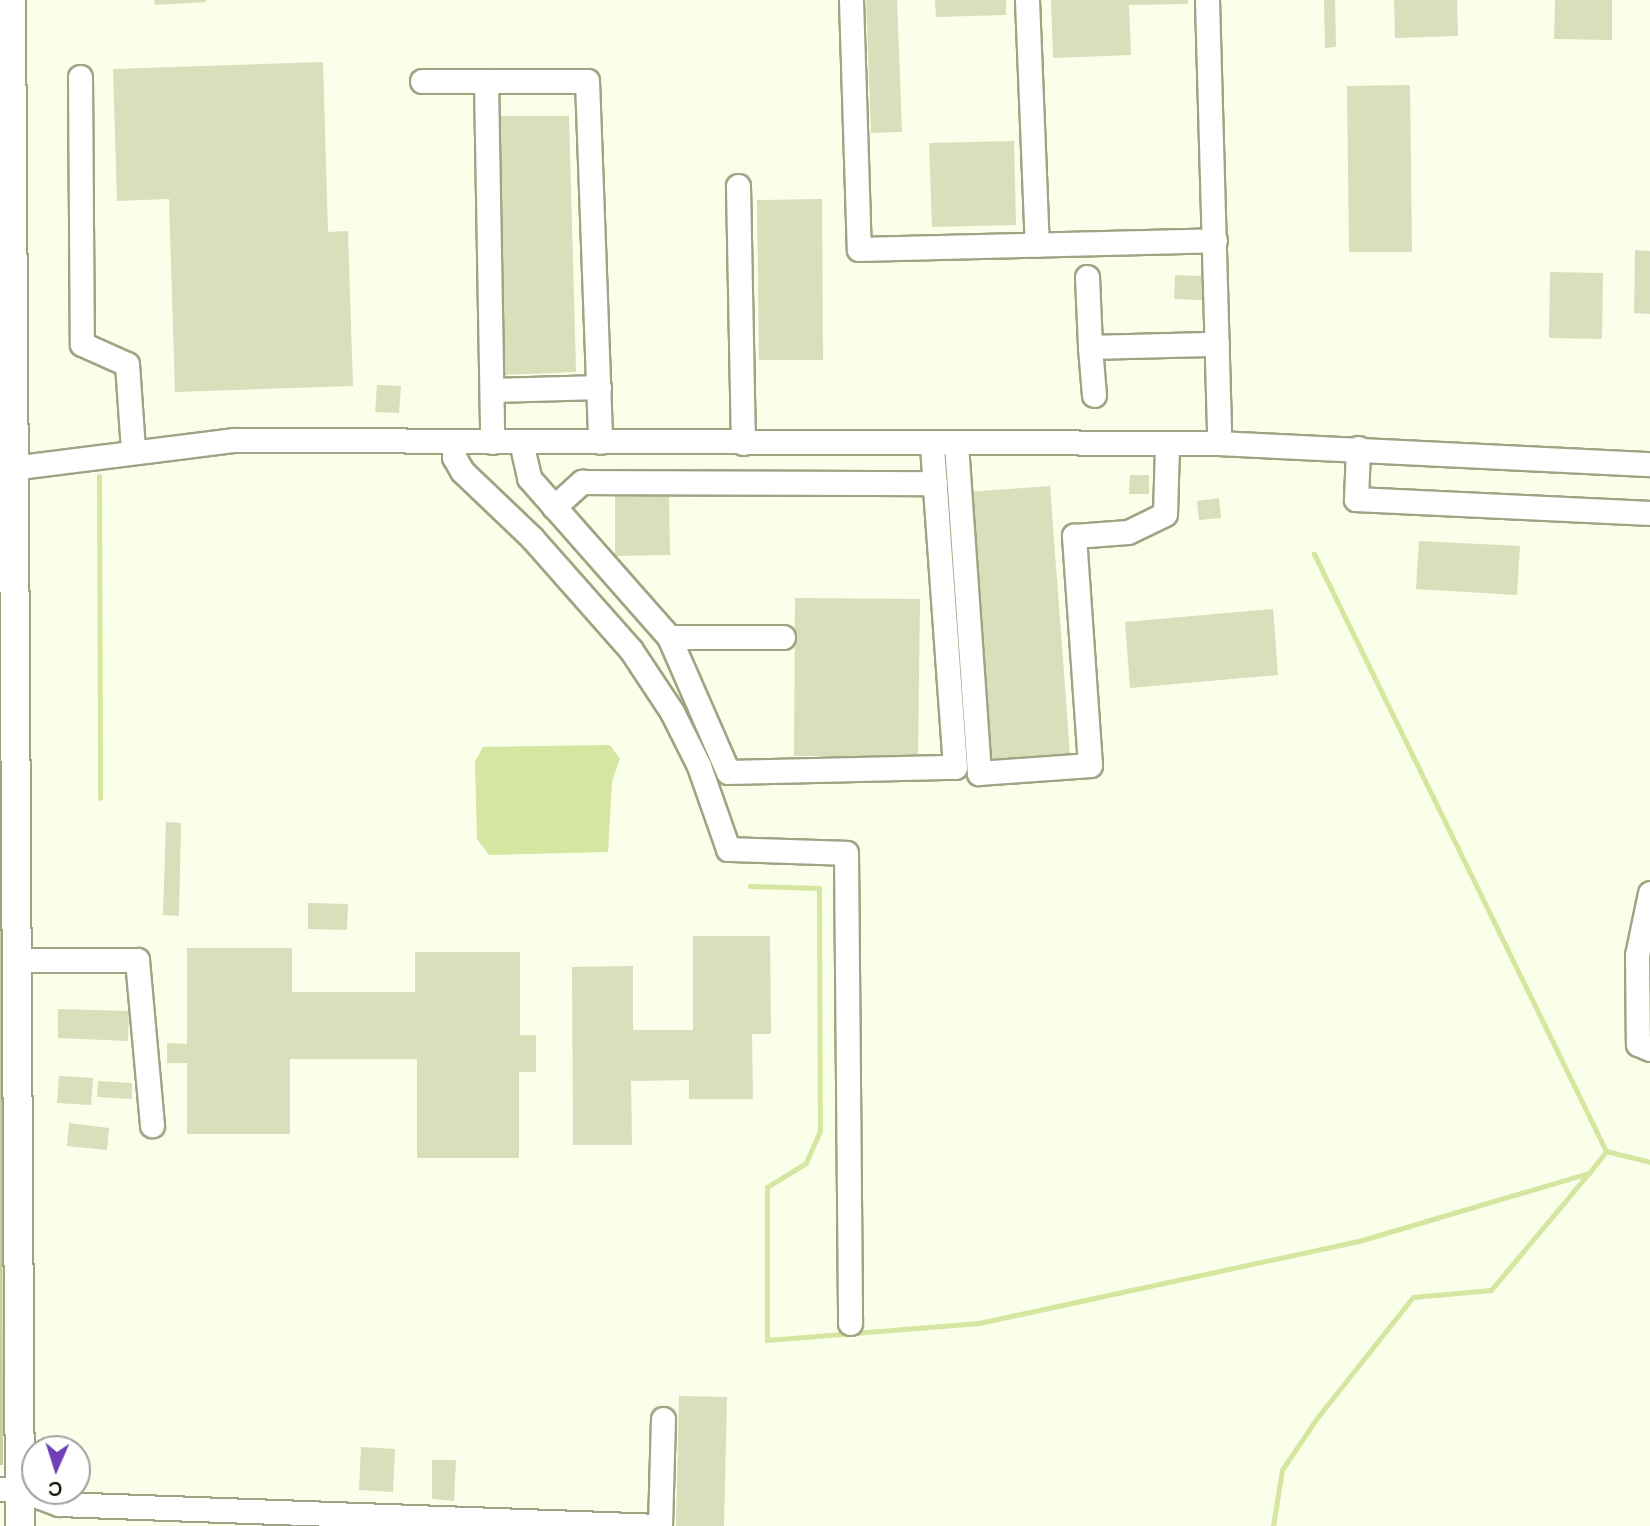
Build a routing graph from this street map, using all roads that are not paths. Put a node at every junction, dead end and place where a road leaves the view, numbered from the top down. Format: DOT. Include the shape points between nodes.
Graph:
graph roads {
  1 [pos="11,0"];
  2 [pos="851,0"];
  3 [pos="1027,0"];
  4 [pos="1207,0"];
  5 [pos="80,77"];
  6 [pos="422,81"];
  7 [pos="486,81"];
  8 [pos="738,186"];
  9 [pos="1215,240"];
  10 [pos="1037,245"];
  11 [pos="1087,277"];
  12 [pos="1217,344"];
  13 [pos="1090,347"];
  14 [pos="599,387"];
  15 [pos="494,390"];
  16 [pos="1094,395"];
  17 [pos="454,442"];
  18 [pos="492,442"];
  19 [pos="521,442"];
  20 [pos="600,442"];
  21 [pos="743,443"];
  22 [pos="932,443"];
  23 [pos="1219,443"];
  24 [pos="956,444"];
  25 [pos="1167,445"];
  26 [pos="1358,448"];
  27 [pos="133,449"];
  28 [pos="1650,464"];
  29 [pos="12,468"];
  30 [pos="935,483"];
  31 [pos="554,507"];
  32 [pos="1650,513"];
  33 [pos="669,637"];
  34 [pos="783,637"];
  35 [pos="1650,893"];
  36 [pos="17,960"];
  37 [pos="1650,1049"];
  38 [pos="152,1125"];
  39 [pos="850,1323"];
  40 [pos="663,1419"];
  41 [pos="12,1506"];
  42 [pos="660,1526"];
  1 -- 29 [label="main road"];
  2 -- 10 [label="lane" via="859,249"];
  3 -- 10 [label="lane"];
  4 -- 9 [label="lane"];
  5 -- 27 [label="lane" via="82,344 127,364"];
  6 -- 7 [label="lane"];
  7 -- 14 [label="lane" via="587,81"];
  7 -- 15 [label="lane"];
  8 -- 21 [label="lane"];
  9 -- 10 [label="lane"];
  9 -- 12 [label="lane"];
  11 -- 13 [label="lane"];
  12 -- 13 [label="lane"];
  12 -- 23 [label="lane"];
  13 -- 16 [label="lane"];
  14 -- 15 [label="lane"];
  14 -- 20 [label="lane"];
  15 -- 18 [label="lane"];
  17 -- 18 [label="lane"];
  17 -- 27 [label="lane" via="233,440"];
  17 -- 39 [label="lane" via="454,457 462,471 532,538 632,650 693,755 729,849 846,853"];
  18 -- 19 [label="lane"];
  19 -- 20 [label="lane"];
  19 -- 31 [label="lane" via="529,478"];
  20 -- 21 [label="lane"];
  21 -- 22 [label="lane"];
  22 -- 24 [label="lane"];
  22 -- 30 [label="lane"];
  23 -- 25 [label="lane"];
  23 -- 26 [label="lane"];
  24 -- 25 [label="lane"];
  24 -- 25 [label="lane" via="979,773 1090,765 1074,537 1128,532 1165,514"];
  26 -- 28 [label="lane"];
  26 -- 32 [label="lane" via="1356,499"];
  27 -- 29 [label="lane"];
  29 -- 36 [label="main road"];
  30 -- 31 [label="lane" via="582,482"];
  30 -- 33 [label="lane" via="954,767 728,772"];
  31 -- 33 [label="lane"];
  33 -- 34 [label="lane"];
  35 -- 37 [label="lane" via="1637,955 1638,1044"];
  36 -- 38 [label="lane" via="137,960"];
  36 -- 41 [label="main road"];
  40 -- 42 [label="lane"];
  41 -- 42 [label="lane"];
}
